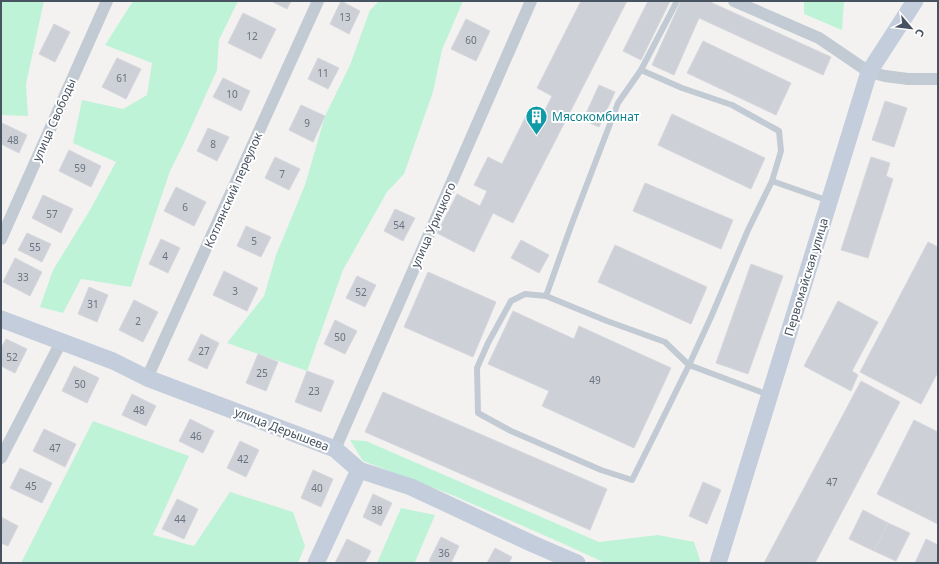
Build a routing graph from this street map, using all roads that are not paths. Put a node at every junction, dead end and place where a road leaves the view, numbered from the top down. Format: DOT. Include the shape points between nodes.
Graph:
graph roads {
  1 [pos="108,1"];
  2 [pos="318,1"];
  3 [pos="531,1"];
  4 [pos="677,1"];
  5 [pos="734,1"];
  6 [pos="915,1"];
  7 [pos="641,70"];
  8 [pos="868,72"];
  9 [pos="938,79"];
  10 [pos="772,181"];
  11 [pos="829,201"];
  12 [pos="1,239"];
  13 [pos="546,296"];
  14 [pos="1,319"];
  15 [pos="61,342"];
  16 [pos="688,365"];
  17 [pos="147,378"];
  18 [pos="770,395"];
  19 [pos="335,449"];
  20 [pos="1,458"];
  21 [pos="358,470"];
  22 [pos="316,563"];
  23 [pos="577,563"];
  24 [pos="718,563"];
  1 -- 12 [label="street, улица Свободы"];
  2 -- 17 [label="street, Котлянский переулок"];
  3 -- 19 [label="street, улица Урицкого"];
  4 -- 7 [label="lane"];
  5 -- 8 [label="street" via="819,38"];
  6 -- 8 [label="street, Первомайская улица"];
  7 -- 10 [label="lane" via="682,88 732,105 779,131 781,151"];
  7 -- 13 [label="lane" via="618,103"];
  8 -- 9 [label="street" via="901,78"];
  8 -- 11 [label="street, Первомайская улица"];
  10 -- 11 [label="lane"];
  10 -- 16 [label="lane"];
  11 -- 18 [label="street, Первомайская улица"];
  13 -- 16 [label="lane" via="665,342"];
  13 -- 16 [label="lane" via="525,294 511,301 477,368 478,413 511,431 601,470 632,480"];
  14 -- 15 [label="street, улица Дерышева"];
  15 -- 17 [label="street, улица Дерышева" via="113,361"];
  15 -- 20 [label="street"];
  16 -- 18 [label="lane"];
  17 -- 19 [label="street, улица Дерышева"];
  18 -- 24 [label="street, Первомайская улица"];
  19 -- 21 [label="street, улица Дерышева"];
  21 -- 22 [label="street"];
  21 -- 23 [label="street, улица Дерышева" via="411,487"];
}
